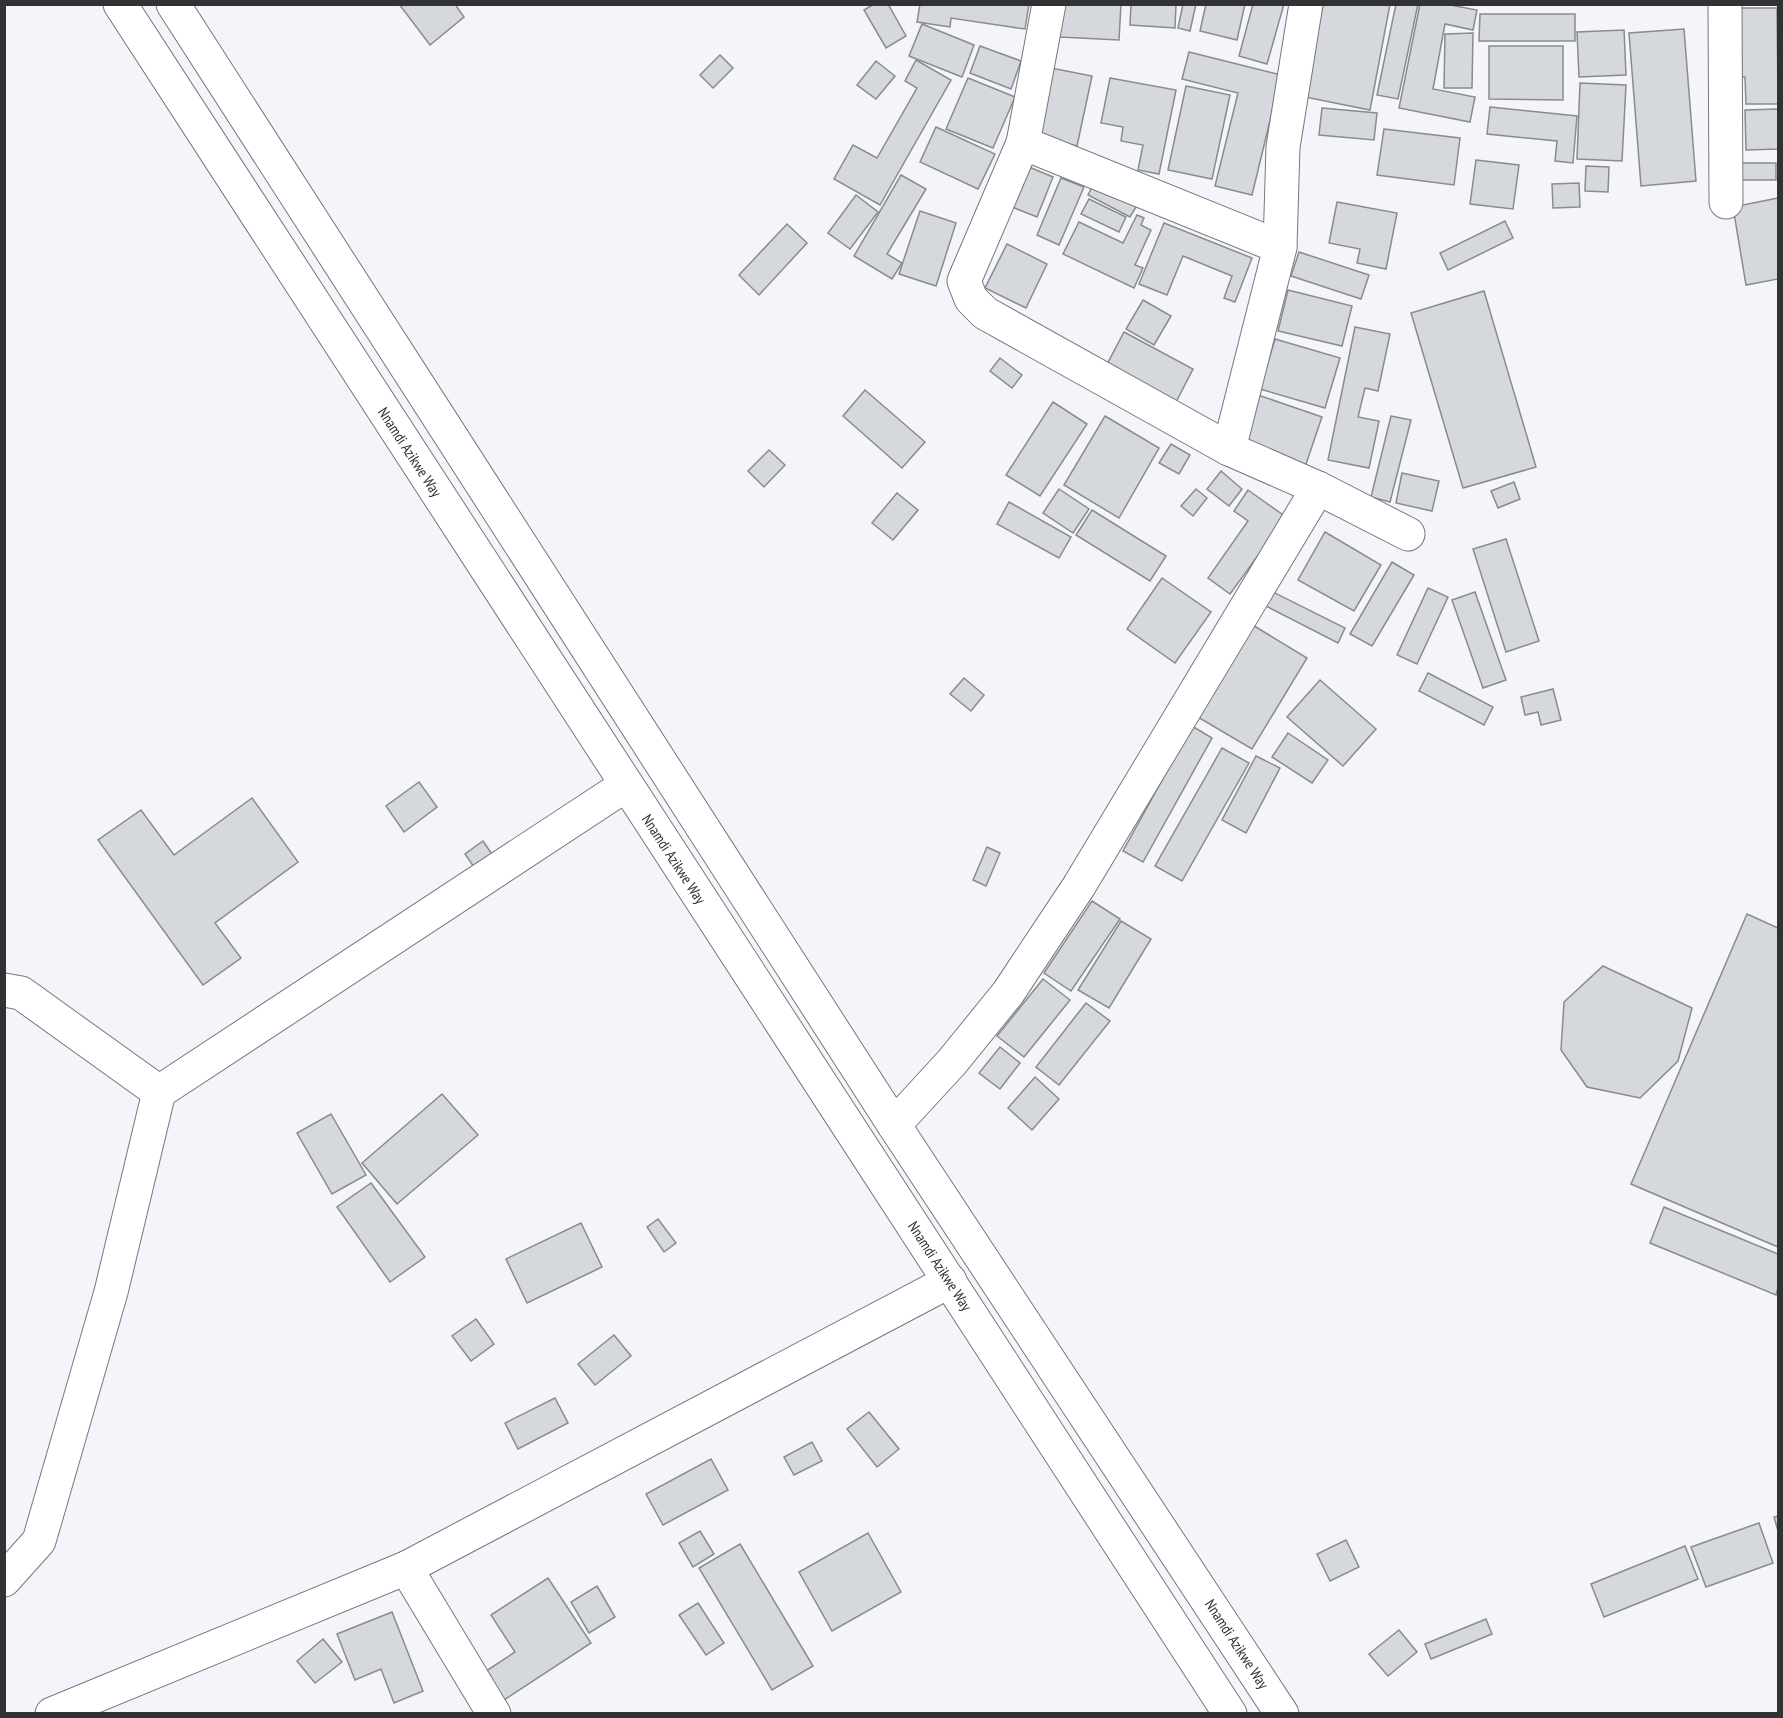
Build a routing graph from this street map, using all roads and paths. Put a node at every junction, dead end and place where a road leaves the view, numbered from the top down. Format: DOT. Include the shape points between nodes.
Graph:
graph roads {
  1 [pos="120,4"];
  2 [pos="173,4"];
  3 [pos="1049,4"];
  4 [pos="1306,4"];
  5 [pos="1725,4"];
  6 [pos="1023,143"];
  7 [pos="1726,202"];
  8 [pos="1280,247"];
  9 [pos="1229,449"];
  10 [pos="1318,488"];
  11 [pos="1408,534"];
  12 [pos="626,786"];
  13 [pos="4,990"];
  14 [pos="159,1092"];
  15 [pos="894,1125"];
  16 [pos="950,1281"];
  17 [pos="406,1568"];
  18 [pos="4,1580"];
  19 [pos="52,1713"];
  20 [pos="494,1713"];
  21 [pos="1230,1713"];
  22 [pos="1282,1713"];
  1 -- 12 [label="main road, Nnamdi Azikwe Way"];
  2 -- 15 [label="main road, Nnamdi Azikwe Way"];
  3 -- 6 [label="main road"];
  4 -- 8 [label="main road" via="1282,147"];
  5 -- 7 [label="main road"];
  6 -- 8 [label="main road"];
  6 -- 9 [label="main road" via="964,281 971,299 985,313"];
  8 -- 9 [label="main road"];
  9 -- 10 [label="main road"];
  10 -- 11 [label="main road"];
  10 -- 15 [label="main road" via="1079,886 1008,993"];
  12 -- 14 [label="main road"];
  12 -- 16 [label="main road, Nnamdi Azikwe Way"];
  13 -- 14 [label="main road" via="21,993"];
  14 -- 18 [label="main road" via="111,1292 39,1541"];
  15 -- 22 [label="main road, Nnamdi Azikwe Way"];
  16 -- 17 [label="main road"];
  16 -- 21 [label="main road, Nnamdi Azikwe Way"];
  17 -- 19 [label="main road"];
  17 -- 20 [label="main road"];
}
